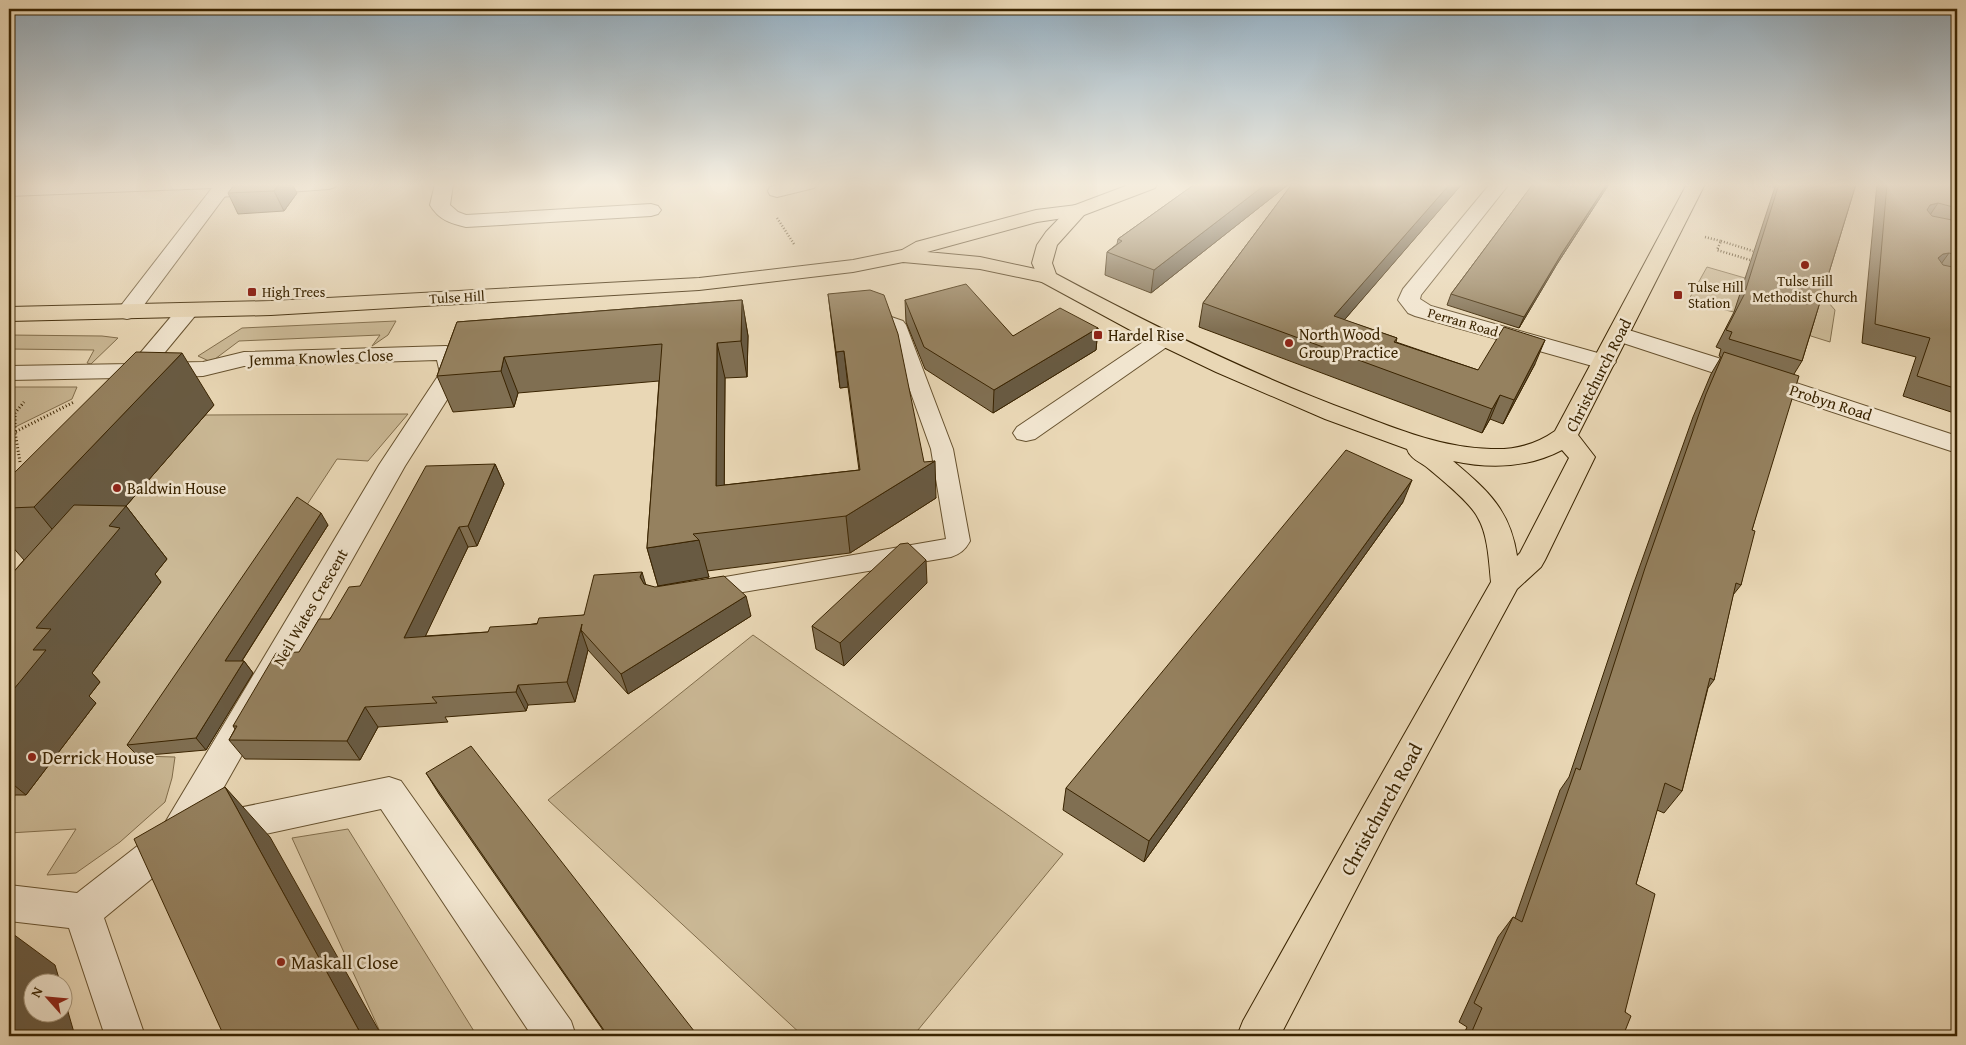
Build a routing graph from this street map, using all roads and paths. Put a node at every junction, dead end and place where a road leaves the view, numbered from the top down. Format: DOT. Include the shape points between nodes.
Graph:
graph roads {
  1 [pos="184,233"];
  2 [pos="787,233"];
  3 [pos="970,233"];
  4 [pos="1056,233"];
  5 [pos="1461,233"];
  6 [pos="1671,233"];
  7 [pos="1705,237"];
  8 [pos="1720,242"];
  9 [pos="796,247"];
  10 [pos="1753,251"];
  11 [pos="903,256"];
  12 [pos="1750,260"];
  13 [pos="1046,277"];
  14 [pos="188,311"];
  15 [pos="127,312"];
  16 [pos="863,313"];
  17 [pos="9,314"];
  18 [pos="1619,334"];
  19 [pos="1162,340"];
  20 [pos="446,353"];
  21 [pos="1604,362"];
  22 [pos="137,372"];
  23 [pos="9,374"];
  24 [pos="117,394"];
  25 [pos="28,398"];
  26 [pos="80,399"];
  27 [pos="15,432"];
  28 [pos="1026,432"];
  29 [pos="9,433"];
  30 [pos="1565,436"];
  31 [pos="1403,440"];
  32 [pos="1957,444"];
  33 [pos="20,462"];
  34 [pos="1506,582"];
  35 [pos="680,593"];
  36 [pos="176,837"];
  37 [pos="9,903"];
  38 [pos="82,912"];
  39 [pos="125,1036"];
  40 [pos="556,1036"];
  41 [pos="1258,1036"];
  1 -- 15 [label="street"];
  2 -- 9 [label="path"];
  3 -- 11 [label="main road, Tulse Hill" via="923,246"];
  4 -- 13 [label="main road" via="1047,245 1042,263"];
  5 -- 21 [label="street, Perran Road" via="1411,294 1411,304 1423,311"];
  6 -- 18 [label="main road, Christchurch Road"];
  7 -- 8 [label="path"];
  8 -- 10 [label="path"];
  8 -- 12 [label="path" via="1717,250"];
  11 -- 13 [label="main road, Tulse Hill" via="980,263"];
  11 -- 14 [label="main road, Tulse Hill" via="853,266 699,284"];
  13 -- 19 [label="main road"];
  14 -- 15 [label="main road, Tulse Hill"];
  14 -- 22 [label="street"];
  15 -- 17 [label="main road, Tulse Hill"];
  16 -- 35 [label="lane" via="896,325 942,449 958,541 951,548"];
  18 -- 21 [label="main road, Christchurch Road"];
  18 -- 32 [label="street, Probyn Road"];
  19 -- 28 [label="street"];
  19 -- 31 [label="main road" via="1254,382"];
  20 -- 22 [label="street, Jemma Knowles Close" via="244,359 203,370"];
  20 -- 36 [label="street, Neil Wates Crescent" via="452,373 392,465"];
  21 -- 30 [label="main road, Christchurch Road"];
  22 -- 23 [label="street"];
  22 -- 24 [label="street"];
  25 -- 27 [label="path" via="15,413"];
  26 -- 27 [label="path"];
  27 -- 29 [label="path"];
  27 -- 33 [label="path"];
  30 -- 31 [label="main road" via="1553,446 1513,456 1482,457 1454,454"];
  30 -- 34 [label="main road, Christchurch Road" via="1582,458 1531,560"];
  31 -- 34 [label="main road" via="1436,461 1491,514 1502,551"];
  34 -- 41 [label="main road, Christchurch Road"];
  36 -- 38 [label="street, Neil Wates Crescent"];
  36 -- 40 [label="street" via="389,792"];
  37 -- 38 [label="street"];
  38 -- 39 [label="street"];
}
